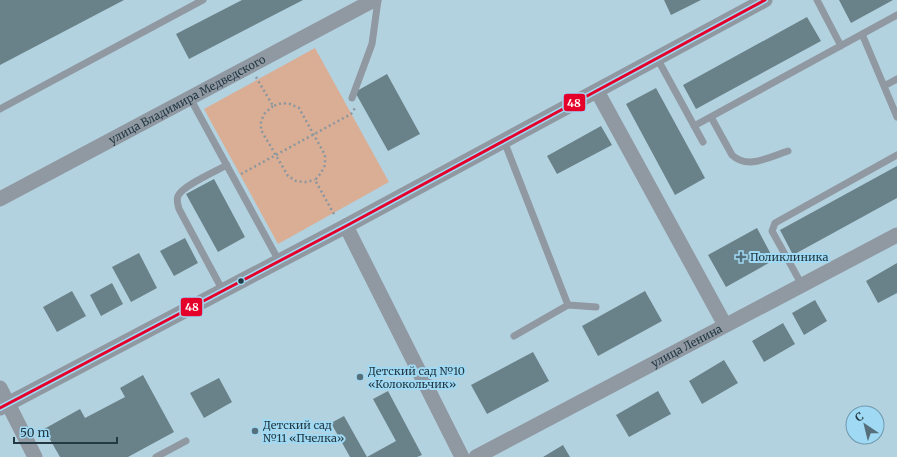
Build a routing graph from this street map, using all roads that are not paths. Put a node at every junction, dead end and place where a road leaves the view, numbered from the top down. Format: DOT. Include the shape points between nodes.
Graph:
graph roads {
  1 [pos="203,0"];
  2 [pos="374,0"];
  3 [pos="378,0"];
  4 [pos="765,0"];
  5 [pos="818,0"];
  6 [pos="897,15"];
  7 [pos="862,34"];
  8 [pos="841,46"];
  9 [pos="657,58"];
  10 [pos="897,79"];
  11 [pos="884,86"];
  12 [pos="597,91"];
  13 [pos="190,98"];
  14 [pos="352,98"];
  15 [pos="0,109"];
  16 [pos="711,117"];
  17 [pos="897,117"];
  18 [pos="694,126"];
  19 [pos="504,141"];
  20 [pos="703,142"];
  21 [pos="788,151"];
  22 [pos="897,155"];
  23 [pos="227,165"];
  24 [pos="0,199"];
  25 [pos="344,227"];
  26 [pos="897,235"];
  27 [pos="279,261"];
  28 [pos="802,285"];
  29 [pos="224,291"];
  30 [pos="568,305"];
  31 [pos="596,307"];
  32 [pos="725,325"];
  33 [pos="514,336"];
  34 [pos="0,388"];
  35 [pos="4,406"];
  36 [pos="186,441"];
  37 [pos="35,457"];
  38 [pos="156,457"];
  39 [pos="462,457"];
  40 [pos="476,457"];
  1 -- 15 [label="lane"];
  2 -- 13 [label="street, улица Владимира Медведского"];
  3 -- 14 [label="lane" via="372,44"];
  4 -- 9 [label="street"];
  5 -- 8 [label="lane"];
  6 -- 7 [label="lane"];
  7 -- 8 [label="lane"];
  7 -- 11 [label="lane"];
  8 -- 16 [label="lane"];
  9 -- 12 [label="street"];
  9 -- 18 [label="lane"];
  10 -- 11 [label="lane"];
  11 -- 17 [label="lane"];
  12 -- 19 [label="street"];
  12 -- 32 [label="street"];
  13 -- 23 [label="lane"];
  13 -- 24 [label="street, улица Владимира Медведского"];
  16 -- 18 [label="lane"];
  16 -- 21 [label="lane" via="736,159 751,163"];
  18 -- 20 [label="lane"];
  19 -- 25 [label="street"];
  19 -- 30 [label="lane"];
  22 -- 28 [label="lane" via="775,223 772,231"];
  23 -- 27 [label="lane"];
  23 -- 29 [label="lane" via="184,188 177,200 179,209"];
  25 -- 27 [label="street"];
  25 -- 39 [label="street"];
  26 -- 28 [label="street, улица Ленина"];
  27 -- 29 [label="street"];
  28 -- 32 [label="street, улица Ленина"];
  29 -- 35 [label="street"];
  30 -- 31 [label="lane"];
  30 -- 33 [label="lane"];
  32 -- 40 [label="street, улица Ленина"];
  34 -- 35 [label="street"];
  35 -- 37 [label="street"];
  36 -- 38 [label="lane"];
}
